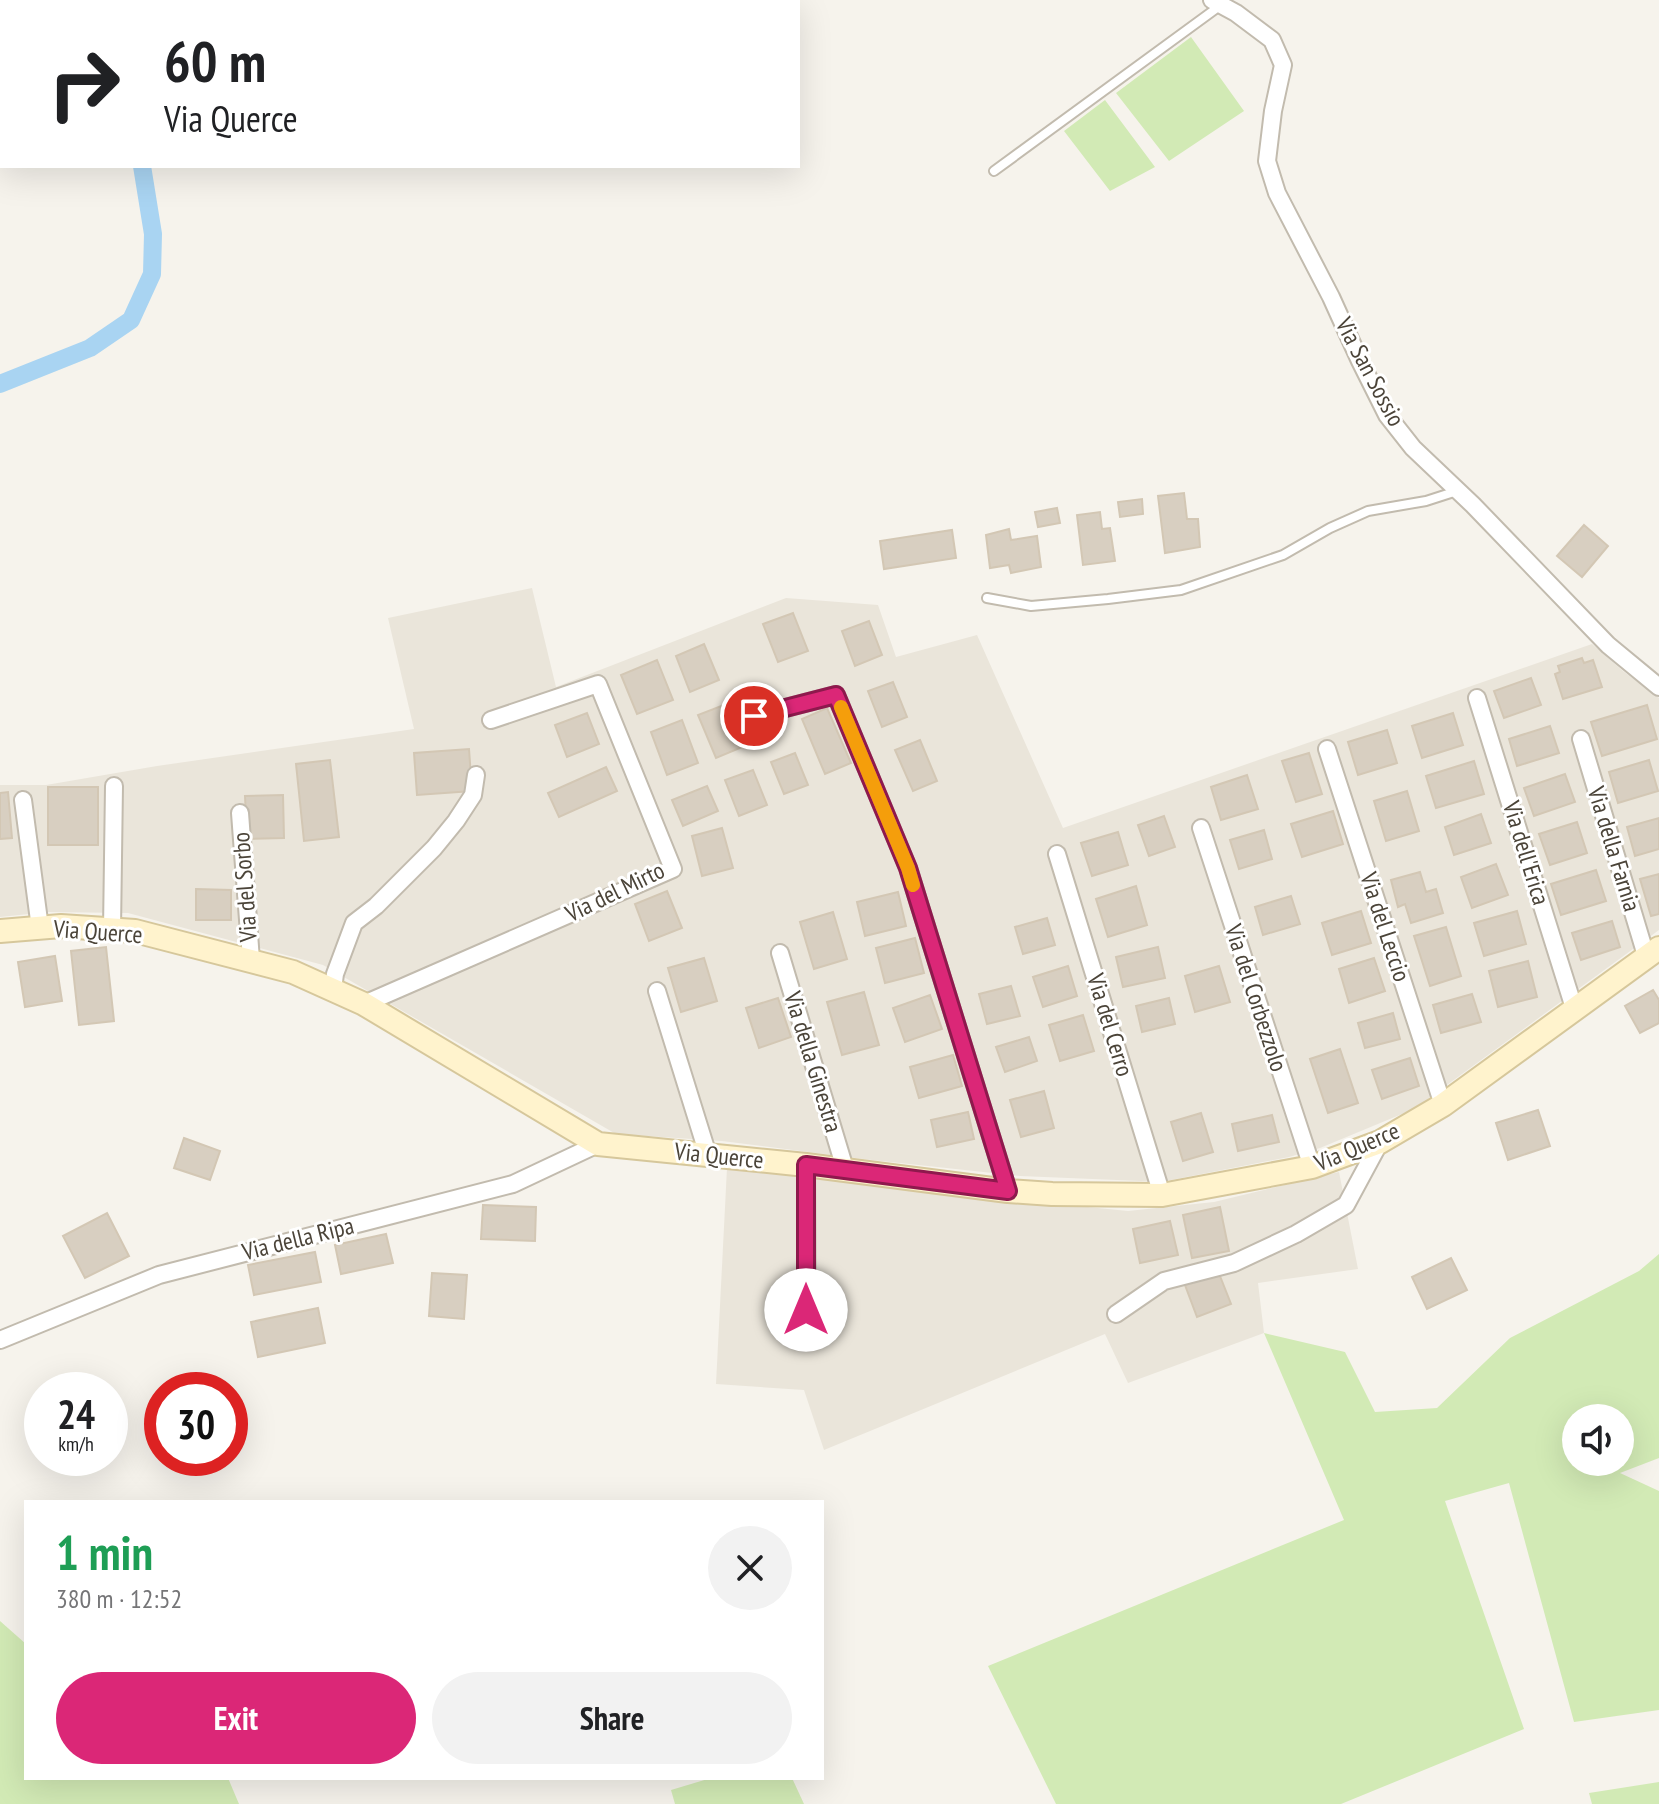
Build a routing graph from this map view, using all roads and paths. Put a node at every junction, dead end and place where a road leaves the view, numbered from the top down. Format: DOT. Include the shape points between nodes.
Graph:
graph roads {
  1 [pos="1217,2"];
  2 [pos="994,171"];
  3 [pos="1458,491"];
  4 [pos="987,598"];
  5 [pos="1659,687"];
  6 [pos="1477,698"];
  7 [pos="754,716"];
  8 [pos="491,720"];
  9 [pos="1581,739"];
  10 [pos="1327,749"];
  11 [pos="476,775"];
  12 [pos="114,786"];
  13 [pos="23,800"];
  14 [pos="240,813"];
  15 [pos="1201,828"];
  16 [pos="231,845"];
  17 [pos="1057,854"];
  18 [pos="40,928"];
  19 [pos="112,929"];
  20 [pos="0,931"];
  21 [pos="780,953"];
  22 [pos="1653,954"];
  23 [pos="246,959"];
  24 [pos="333,989"];
  25 [pos="657,991"];
  26 [pos="364,1004"];
  27 [pos="1574,1008"];
  28 [pos="1443,1105"];
  29 [pos="1380,1142"];
  30 [pos="598,1144"];
  31 [pos="708,1155"];
  32 [pos="806,1165"];
  33 [pos="1312,1167"];
  34 [pos="846,1172"];
  35 [pos="1008,1191"];
  36 [pos="1162,1195"];
  37 [pos="1116,1314"];
  38 [pos="807,1339"];
  39 [pos="0,1340"];
  1 -- 2 [label="lane"];
  1 -- 3 [label="street, Via San Sossio" via="1272,40 1283,65 1267,161 1277,193 1387,415"];
  3 -- 4 [label="lane" via="1368,511 1283,555 1181,590 1031,606"];
  3 -- 5 [label="street, Via San Sossio" via="1608,645"];
  6 -- 27 [label="street, Via dell'Erica"];
  7 -- 35 [label="street" via="836,695 908,868"];
  8 -- 26 [label="street, Via del Mirto" via="598,684 673,869"];
  9 -- 22 [label="street, Via della Farnia"];
  10 -- 28 [label="street, Via del Leccio"];
  11 -- 24 [label="street" via="473,795 434,848 354,923"];
  12 -- 19 [label="street"];
  13 -- 18 [label="street"];
  14 -- 23 [label="street, Via del Sorbo"];
  15 -- 33 [label="street, Via del Corbezzolo"];
  16 -- 23 [label="street"];
  17 -- 36 [label="street, Via del Cerro"];
  18 -- 19 [label="street, Via Querce"];
  18 -- 20 [label="street, Via Querce"];
  19 -- 23 [label="street, Via Querce"];
  21 -- 34 [label="street, Via della Ginestra"];
  22 -- 27 [label="street, Via Querce"];
  23 -- 24 [label="street, Via Querce"];
  24 -- 26 [label="street, Via Querce"];
  25 -- 31 [label="street"];
  26 -- 30 [label="street, Via Querce"];
  27 -- 28 [label="street, Via Querce"];
  28 -- 29 [label="street, Via Querce"];
  29 -- 33 [label="street, Via Querce"];
  29 -- 37 [label="street" via="1346,1205 1234,1263 1164,1281"];
  30 -- 31 [label="street, Via Querce"];
  30 -- 39 [label="street, Via della Ripa" via="513,1184 159,1275"];
  31 -- 32 [label="street, Via Querce"];
  32 -- 34 [label="street, Via Querce"];
  32 -- 38 [label="street"];
  33 -- 36 [label="street, Via Querce"];
  34 -- 35 [label="street, Via Querce"];
  35 -- 36 [label="street, Via Querce"];
}
